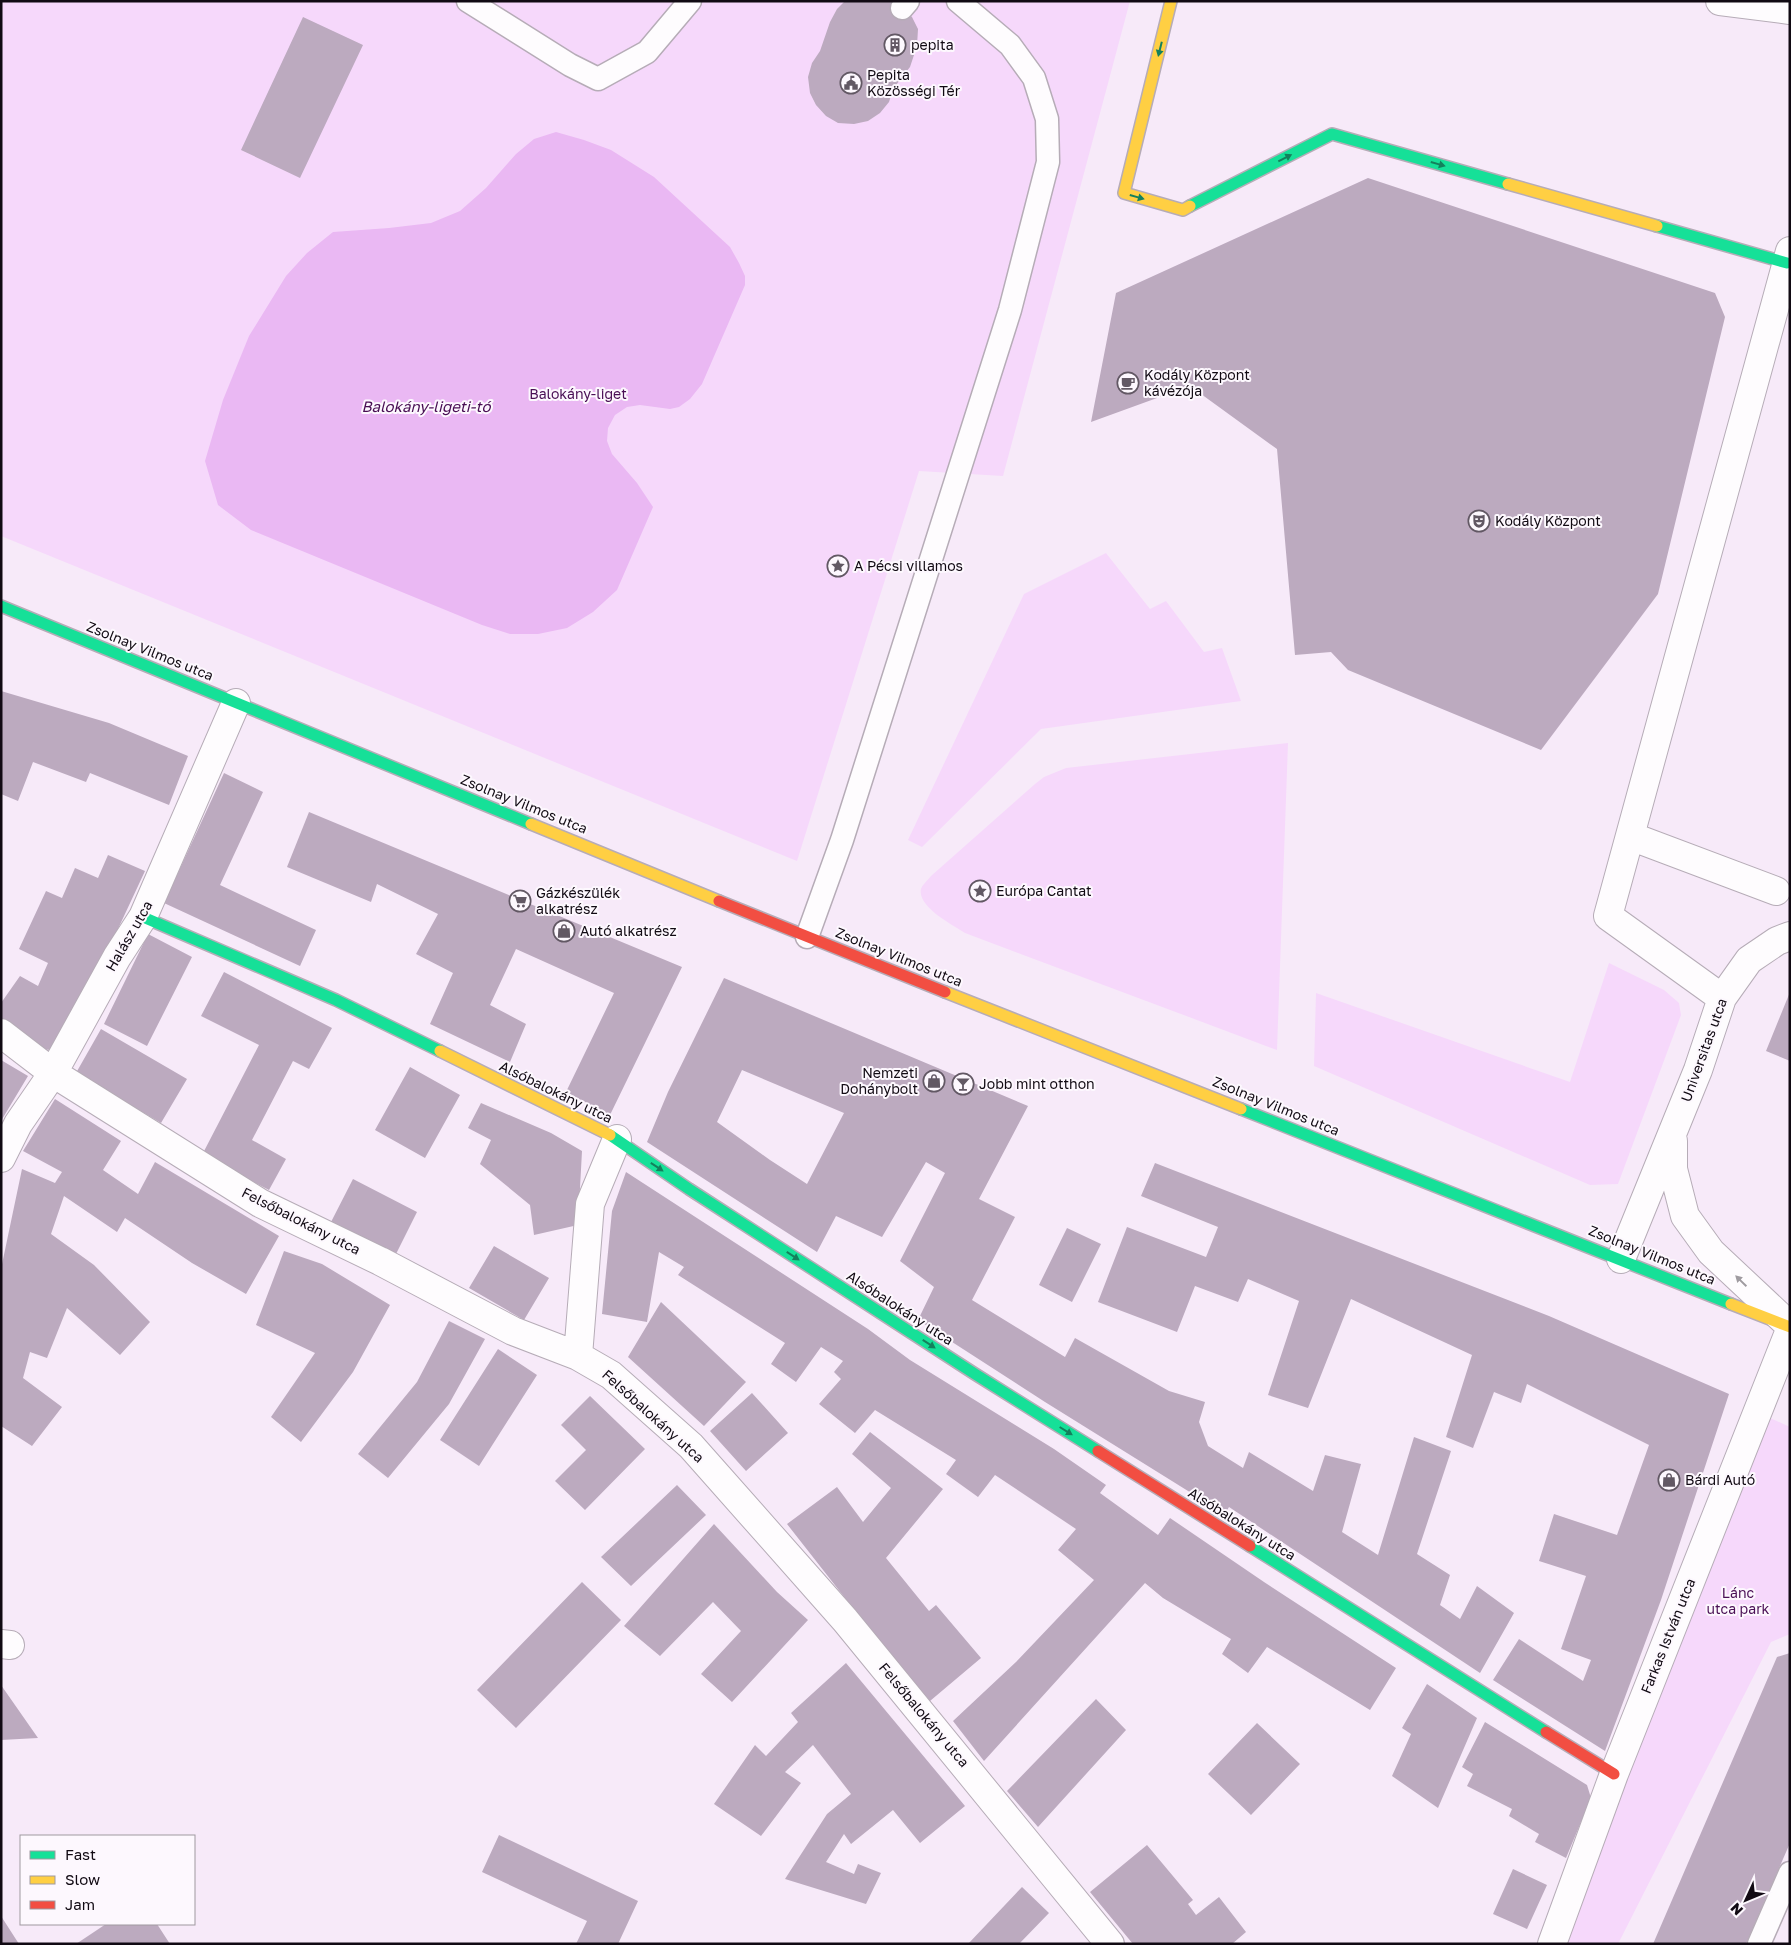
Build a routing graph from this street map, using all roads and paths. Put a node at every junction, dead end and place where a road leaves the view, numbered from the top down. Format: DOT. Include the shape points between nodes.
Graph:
graph roads {
  1 [pos="468,1"];
  2 [pos="690,1"];
  3 [pos="958,1"];
  4 [pos="1171,1"];
  5 [pos="1720,1"];
  6 [pos="1790,10"];
  7 [pos="1788,257"];
  8 [pos="1,606"];
  9 [pos="236,702"];
  10 [pos="1630,836"];
  11 [pos="1776,891"];
  12 [pos="143,917"];
  13 [pos="1790,936"];
  14 [pos="807,937"];
  15 [pos="1722,998"];
  16 [pos="1,1033"];
  17 [pos="53,1073"];
  18 [pos="1673,1132"];
  19 [pos="616,1139"];
  20 [pos="1,1158"];
  21 [pos="1621,1259"];
  22 [pos="1790,1328"];
  23 [pos="578,1356"];
  24 [pos="1614,1774"];
  25 [pos="1790,1874"];
  26 [pos="1110,1944"];
  27 [pos="1552,1944"];
  28 [pos="1759,1944"];
  1 -- 2 [label="lane" via="598,79 647,52"];
  3 -- 14 [label="lane" via="1010,45 1034,78 1046,119 1048,162 1008,319 842,840"];
  4 -- 7 [label="street, one-way" via="1124,193 1183,210 1332,134"];
  5 -- 6 [label="street"];
  7 -- 10 [label="street"];
  8 -- 9 [label="street, Zsolnay Vilmos utca"];
  9 -- 12 [label="street, Halász utca"];
  9 -- 14 [label="street, Zsolnay Vilmos utca"];
  10 -- 11 [label="street"];
  10 -- 15 [label="street" via="1608,916"];
  12 -- 17 [label="street, Halász utca" via="117,956"];
  12 -- 19 [label="street, Alsóbalokány utca" via="336,1000"];
  13 -- 15 [label="street, Universitas utca" via="1749,960"];
  14 -- 21 [label="street, Zsolnay Vilmos utca"];
  15 -- 18 [label="street, Universitas utca"];
  16 -- 17 [label="street, Felsőbalokány utca"];
  17 -- 20 [label="street, Halász utca" via="18,1124"];
  17 -- 23 [label="street, Felsőbalokány utca" via="260,1203 513,1331"];
  18 -- 21 [label="street, Universitas utca"];
  22 -- 18 [label="street, Universitas utca, one-way" via="1711,1252 1685,1216 1673,1169"];
  19 -- 23 [label="street" via="590,1204"];
  19 -- 24 [label="street, Alsóbalokány utca, one-way" via="975,1374"];
  21 -- 22 [label="street, Zsolnay Vilmos utca"];
  22 -- 24 [label="street, Farkas István utca"];
  23 -- 26 [label="street, Felsőbalokány utca" via="611,1375 691,1446 845,1620"];
  24 -- 27 [label="street, Farkas István utca"];
  25 -- 28 [label="lane"];
}
